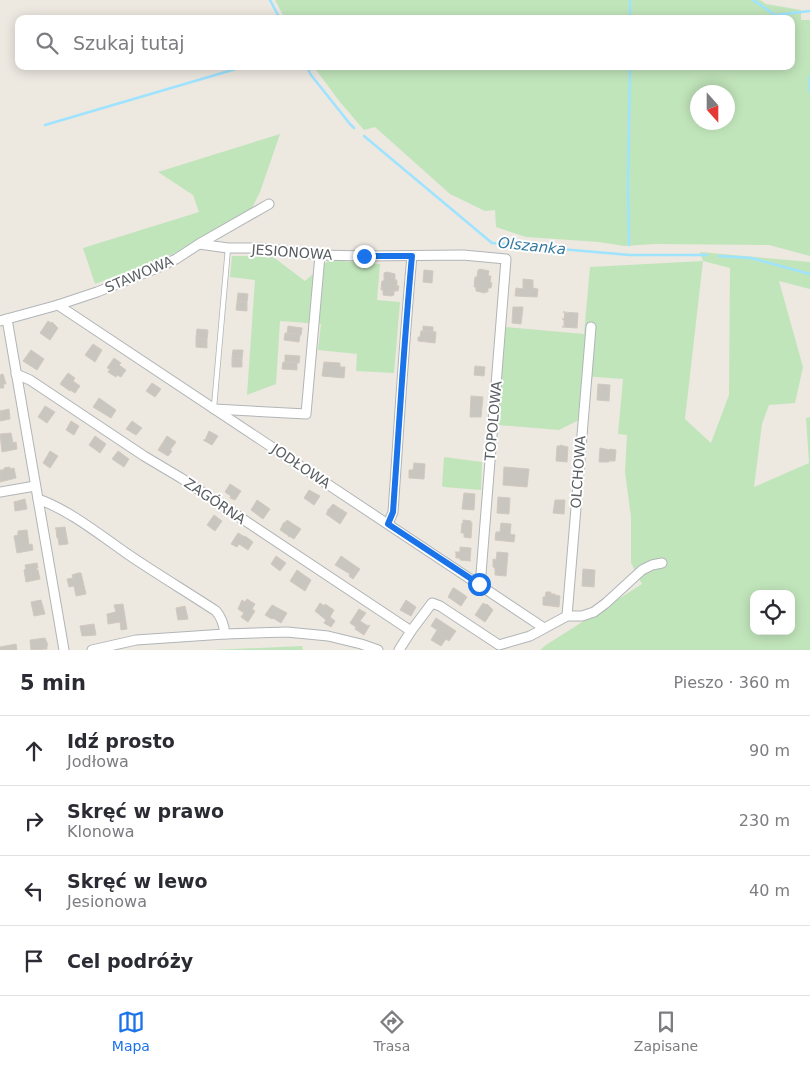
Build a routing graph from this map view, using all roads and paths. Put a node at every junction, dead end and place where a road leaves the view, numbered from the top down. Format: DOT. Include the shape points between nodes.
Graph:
graph roads {
  1 [pos="268,204"];
  2 [pos="199,244"];
  3 [pos="228,248"];
  4 [pos="320,255"];
  5 [pos="412,256"];
  6 [pos="506,259"];
  7 [pos="58,305"];
  8 [pos="4,320"];
  9 [pos="590,327"];
  10 [pos="16,374"];
  11 [pos="214,409"];
  12 [pos="36,486"];
  13 [pos="0,492"];
  14 [pos="38,499"];
  15 [pos="388,524"];
  16 [pos="662,563"];
  17 [pos="479,584"];
  18 [pos="567,616"];
  19 [pos="544,628"];
  20 [pos="411,631"];
  21 [pos="225,634"];
  22 [pos="64,650"];
  23 [pos="92,650"];
  24 [pos="378,650"];
  25 [pos="400,650"];
  1 -- 2 [label="street, STAWOWA"];
  2 -- 3 [label="street, JESIONOWA"];
  2 -- 7 [label="street, STAWOWA" via="157,268"];
  3 -- 4 [label="street, JESIONOWA" via="261,248"];
  3 -- 11 [label="lane"];
  4 -- 5 [label="street, JESIONOWA"];
  4 -- 11 [label="street" via="306,414"];
  5 -- 6 [label="street, JESIONOWA" via="462,255"];
  5 -- 15 [label="street" via="393,512"];
  6 -- 17 [label="street, TOPOLOWA"];
  7 -- 8 [label="street, STAWOWA"];
  7 -- 11 [label="street, JODŁOWA"];
  8 -- 10 [label="street"];
  9 -- 18 [label="street, OLCHOWA"];
  10 -- 12 [label="street"];
  10 -- 20 [label="street, ZAGÓRNA" via="181,478"];
  11 -- 15 [label="street, JODŁOWA"];
  12 -- 13 [label="street"];
  12 -- 14 [label="street"];
  14 -- 21 [label="street" via="73,517 216,611"];
  14 -- 22 [label="street"];
  15 -- 17 [label="street, JODŁOWA"];
  16 -- 18 [label="street" via="642,570 594,612"];
  17 -- 19 [label="street, JODŁOWA"];
  18 -- 19 [label="street"];
  19 -- 20 [label="street" via="530,636 499,645 432,603"];
  20 -- 25 [label="street"];
  21 -- 23 [label="street" via="136,640"];
  21 -- 24 [label="street" via="300,632"];
}
